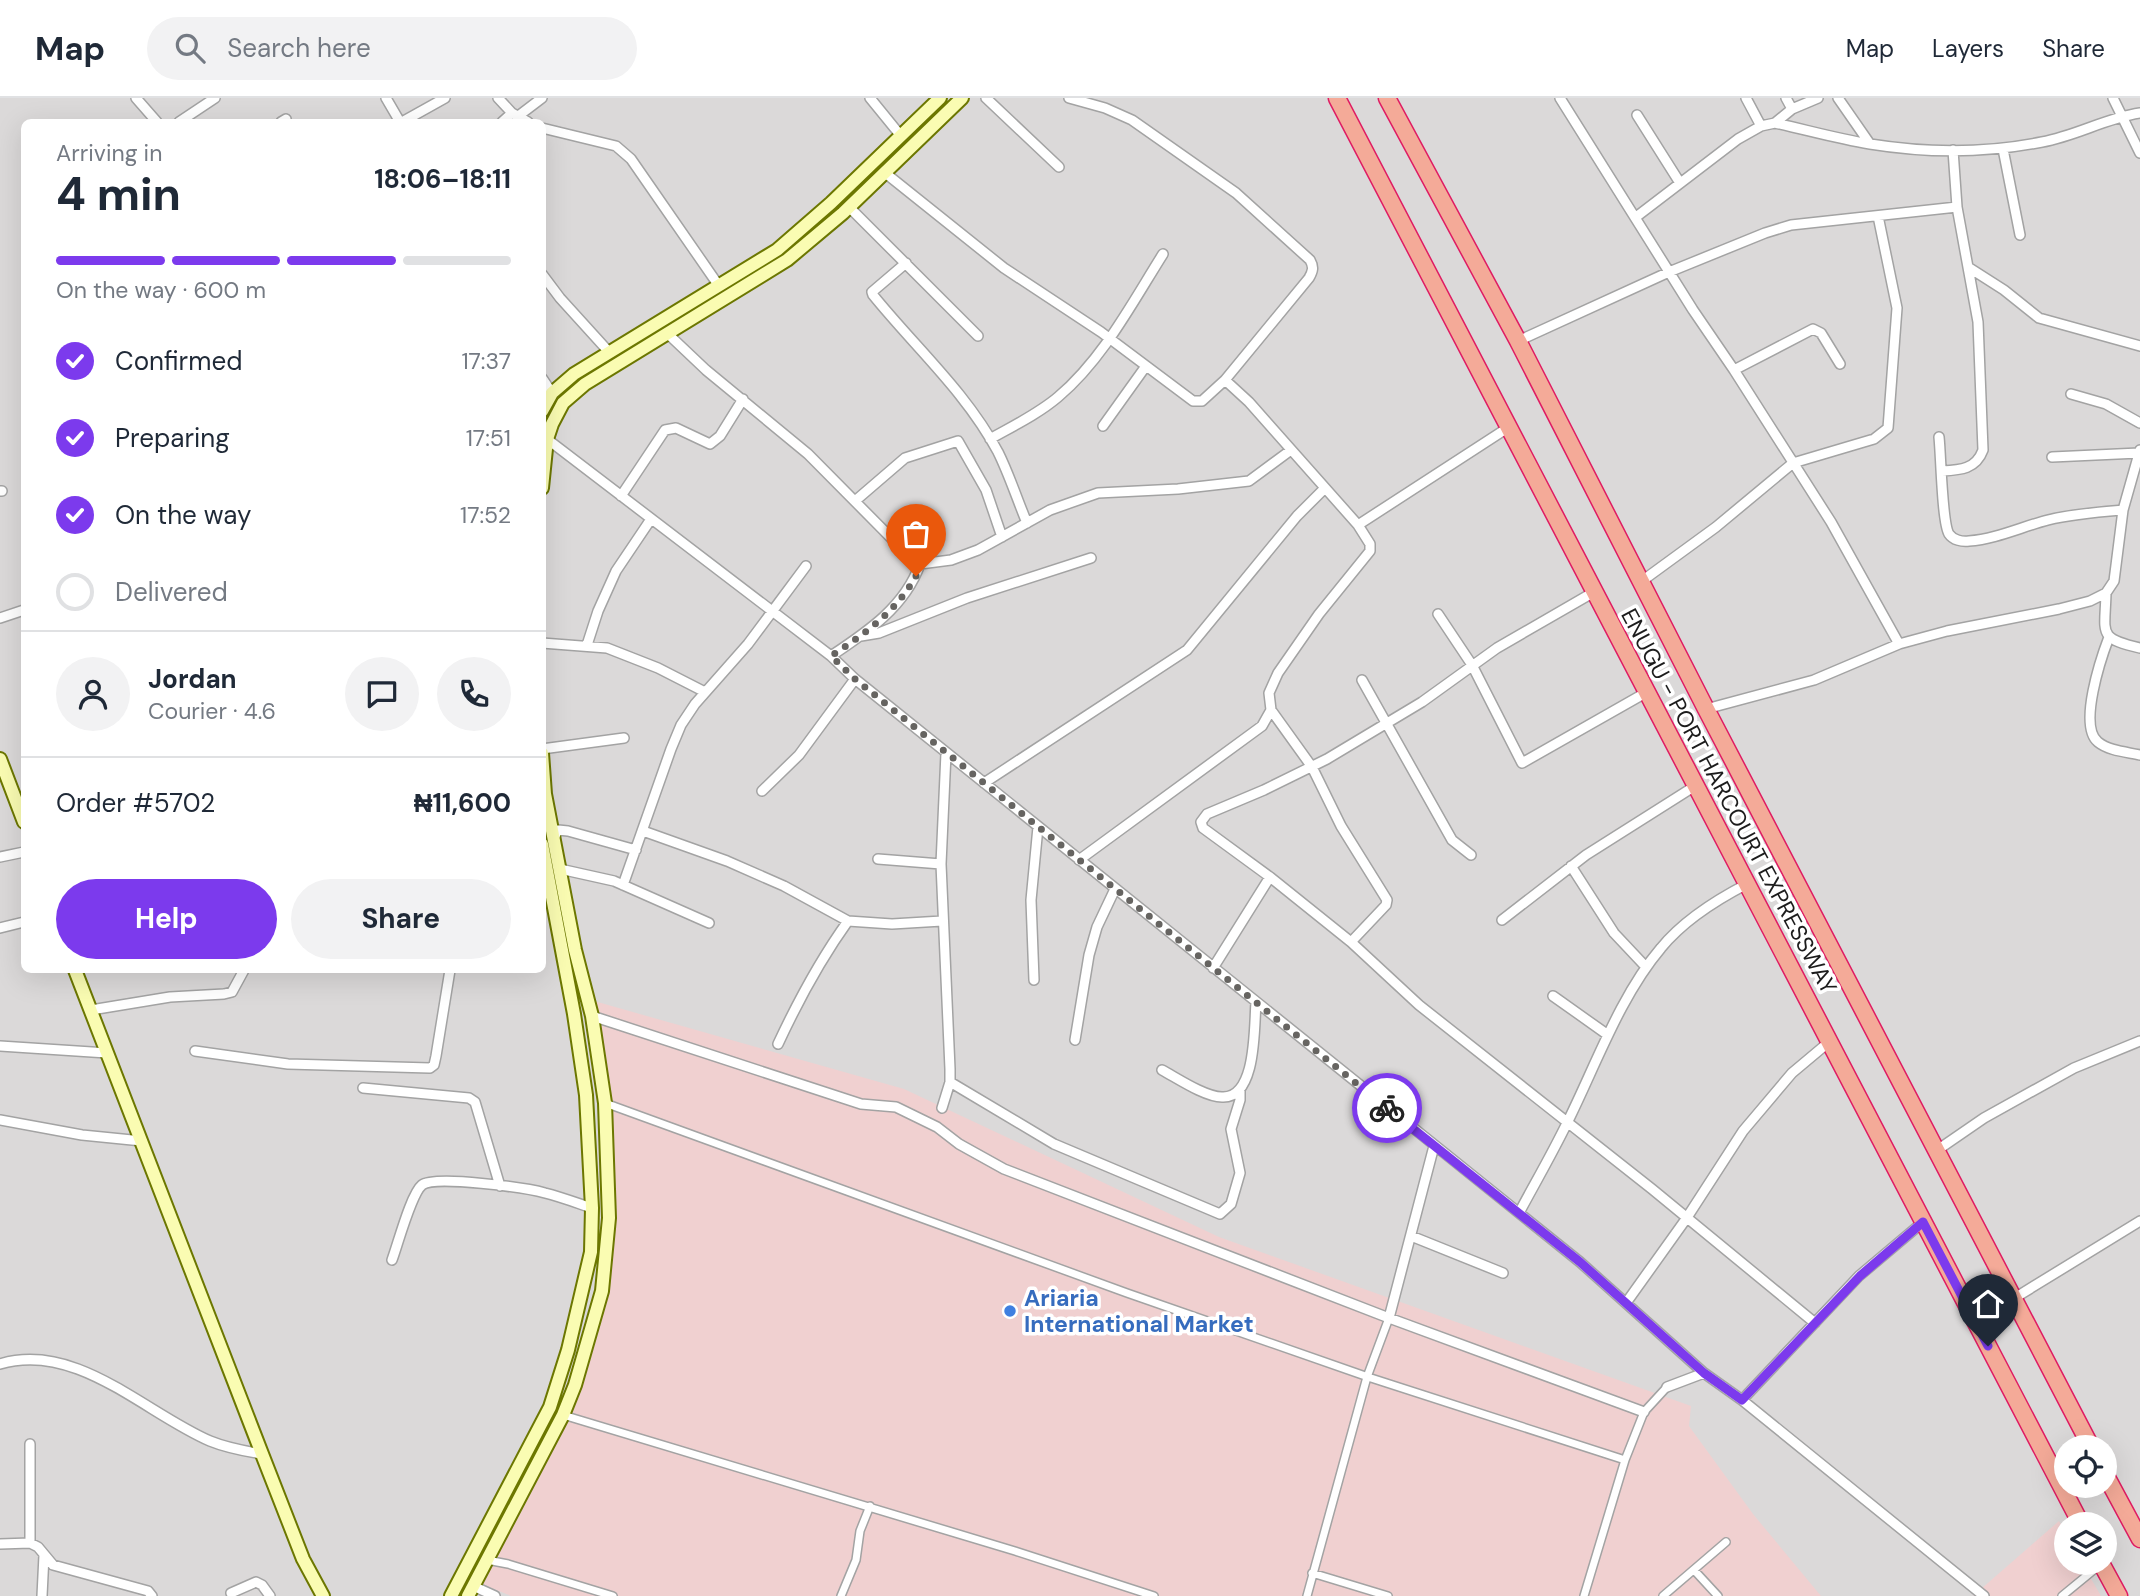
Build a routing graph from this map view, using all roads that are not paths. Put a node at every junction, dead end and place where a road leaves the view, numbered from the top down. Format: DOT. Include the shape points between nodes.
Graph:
graph roads {
  1 [pos="136,98"];
  2 [pos="215,98"];
  3 [pos="386,98"];
  4 [pos="445,98"];
  5 [pos="498,98"];
  6 [pos="542,98"];
  7 [pos="870,98"];
  8 [pos="940,98"];
  9 [pos="962,98"];
  10 [pos="986,98"];
  11 [pos="1069,98"];
  12 [pos="1337,98"];
  13 [pos="1387,98"];
  14 [pos="1560,98"];
  15 [pos="1746,98"];
  16 [pos="1786,98"];
  17 [pos="1818,98"];
  18 [pos="1838,98"];
  19 [pos="2113,98"];
  20 [pos="1793,109"];
  21 [pos="2140,113"];
  22 [pos="514,115"];
  23 [pos="1637,115"];
  24 [pos="2121,116"];
  25 [pos="154,119"];
  26 [pos="184,119"];
  27 [pos="399,119"];
  28 [pos="406,119"];
  29 [pos="507,119"];
  30 [pos="522,119"];
  31 [pos="1775,123"];
  32 [pos="1761,126"];
  33 [pos="546,129"];
  34 [pos="901,136"];
  35 [pos="1870,144"];
  36 [pos="2003,149"];
  37 [pos="1953,150"];
  38 [pos="2140,153"];
  39 [pos="1059,167"];
  40 [pos="884,172"];
  41 [pos="1681,183"];
  42 [pos="849,207"];
  43 [pos="1957,207"];
  44 [pos="1636,216"];
  45 [pos="1878,216"];
  46 [pos="2020,235"];
  47 [pos="1163,254"];
  48 [pos="906,263"];
  49 [pos="1968,267"];
  50 [pos="1669,272"];
  51 [pos="546,279"];
  52 [pos="719,286"];
  53 [pos="668,334"];
  54 [pos="978,335"];
  55 [pos="1109,338"];
  56 [pos="1518,341"];
  57 [pos="2140,346"];
  58 [pos="609,352"];
  59 [pos="1840,364"];
  60 [pos="1146,366"];
  61 [pos="1734,370"];
  62 [pos="1226,380"];
  63 [pos="546,385"];
  64 [pos="551,393"];
  65 [pos="2071,394"];
  66 [pos="743,399"];
  67 [pos="546,403"];
  68 [pos="2140,423"];
  69 [pos="1103,426"];
  70 [pos="1509,428"];
  71 [pos="1939,437"];
  72 [pos="547,439"];
  73 [pos="990,439"];
  74 [pos="546,449"];
  75 [pos="1291,450"];
  76 [pos="2140,452"];
  77 [pos="2052,457"];
  78 [pos="1793,463"];
  79 [pos="2138,465"];
  80 [pos="1942,471"];
  81 [pos="1324,489"];
  82 [pos="621,496"];
  83 [pos="855,501"];
  84 [pos="2123,510"];
  85 [pos="651,519"];
  86 [pos="1027,523"];
  87 [pos="1358,525"];
  88 [pos="1002,537"];
  89 [pos="1091,558"];
  90 [pos="920,564"];
  91 [pos="806,566"];
  92 [pos="1642,581"];
  93 [pos="1594,592"];
  94 [pos="2106,593"];
  95 [pos="21,611"];
  96 [pos="771,611"];
  97 [pos="1438,614"];
  98 [pos="0,618"];
  99 [pos="861,636"];
  100 [pos="2109,637"];
  101 [pos="546,643"];
  102 [pos="1899,644"];
  103 [pos="587,645"];
  104 [pos="2140,648"];
  105 [pos="831,656"];
  106 [pos="1472,665"];
  107 [pos="855,679"];
  108 [pos="1362,680"];
  109 [pos="705,692"];
  110 [pos="1647,692"];
  111 [pos="1706,709"];
  112 [pos="1271,710"];
  113 [pos="1388,723"];
  114 [pos="624,738"];
  115 [pos="546,750"];
  116 [pos="946,753"];
  117 [pos="2140,755"];
  118 [pos="0,759"];
  119 [pos="1312,767"];
  120 [pos="984,783"];
  121 [pos="1695,786"];
  122 [pos="762,791"];
  123 [pos="546,810"];
  124 [pos="21,814"];
  125 [pos="1038,827"];
  126 [pos="643,831"];
  127 [pos="548,841"];
  128 [pos="636,850"];
  129 [pos="21,853"];
  130 [pos="1471,855"];
  131 [pos="0,857"];
  132 [pos="878,859"];
  133 [pos="1079,860"];
  134 [pos="941,864"];
  135 [pos="1571,866"];
  136 [pos="560,869"];
  137 [pos="1270,877"];
  138 [pos="1746,884"];
  139 [pos="623,885"];
  140 [pos="1115,889"];
  141 [pos="1502,920"];
  142 [pos="848,921"];
  143 [pos="942,921"];
  144 [pos="21,923"];
  145 [pos="709,923"];
  146 [pos="0,928"];
  147 [pos="1351,942"];
  148 [pos="1646,967"];
  149 [pos="1213,968"];
  150 [pos="76,973"];
  151 [pos="242,973"];
  152 [pos="450,973"];
  153 [pos="1034,980"];
  154 [pos="1553,996"];
  155 [pos="1256,1002"];
  156 [pos="91,1010"];
  157 [pos="592,1016"];
  158 [pos="1608,1035"];
  159 [pos="1075,1040"];
  160 [pos="2140,1041"];
  161 [pos="1829,1042"];
  162 [pos="778,1044"];
  163 [pos="0,1046"];
  164 [pos="195,1051"];
  165 [pos="107,1053"];
  166 [pos="1162,1070"];
  167 [pos="950,1082"];
  168 [pos="363,1088"];
  169 [pos="1240,1089"];
  170 [pos="605,1103"];
  171 [pos="942,1108"];
  172 [pos="0,1120"];
  173 [pos="1567,1123"];
  174 [pos="142,1141"];
  175 [pos="1434,1146"];
  176 [pos="1936,1151"];
  177 [pos="500,1186"];
  178 [pos="592,1208"];
  179 [pos="1519,1213"];
  180 [pos="1686,1219"];
  181 [pos="2140,1221"];
  182 [pos="1923,1222"];
  183 [pos="1411,1236"];
  184 [pos="392,1260"];
  185 [pos="1503,1273"];
  186 [pos="2013,1299"];
  187 [pos="1626,1303"];
  188 [pos="1389,1318"];
  189 [pos="1815,1323"];
  190 [pos="0,1364"];
  191 [pos="1704,1373"];
  192 [pos="1367,1377"];
  193 [pos="1667,1387"];
  194 [pos="1742,1400"];
  195 [pos="1644,1412"];
  196 [pos="563,1415"];
  197 [pos="2085,1435"];
  198 [pos="30,1444"];
  199 [pos="262,1454"];
  200 [pos="1625,1460"];
  201 [pos="2117,1496"];
  202 [pos="870,1506"];
  203 [pos="2075,1512"];
  204 [pos="2140,1539"];
  205 [pos="1726,1542"];
  206 [pos="30,1543"];
  207 [pos="0,1544"];
  208 [pos="44,1555"];
  209 [pos="487,1560"];
  210 [pos="1694,1570"];
  211 [pos="1312,1573"];
  212 [pos="2087,1575"];
  213 [pos="2108,1575"];
  214 [pos="470,1591"];
  215 [pos="231,1593"];
  216 [pos="42,1596"];
  217 [pos="152,1596"];
  218 [pos="270,1596"];
  219 [pos="323,1596"];
  220 [pos="450,1596"];
  221 [pos="495,1596"];
  222 [pos="613,1596"];
  223 [pos="841,1596"];
  224 [pos="1154,1596"];
  225 [pos="1307,1596"];
  226 [pos="1388,1596"];
  227 [pos="1584,1596"];
  228 [pos="1663,1596"];
  229 [pos="1718,1596"];
  230 [pos="1984,1596"];
  231 [pos="2062,1596"];
  232 [pos="2119,1596"];
  1 -- 25 [label="street"];
  2 -- 26 [label="street"];
  3 -- 27 [label="street"];
  4 -- 28 [label="street"];
  5 -- 22 [label="street"];
  6 -- 22 [label="street"];
  7 -- 34 [label="street"];
  8 -- 34 [label="main road"];
  9 -- 40 [label="main road"];
  10 -- 39 [label="street"];
  11 -- 62 [label="street" via="1132,120 1236,193 1310,260 1313,271 1309,278"];
  12 -- 70 [label="highway, ENUGU - PORT HARCOURT EXPRESSWAY"];
  13 -- 56 [label="highway, ENUGU - PORT HARCOURT EXPRESSWAY"];
  14 -- 44 [label="street"];
  15 -- 32 [label="street"];
  16 -- 20 [label="street"];
  17 -- 20 [label="street"];
  18 -- 35 [label="street"];
  19 -- 24 [label="street"];
  20 -- 31 [label="street"];
  21 -- 24 [label="street"];
  22 -- 29 [label="street"];
  22 -- 30 [label="street"];
  23 -- 41 [label="street"];
  24 -- 36 [label="street" via="2060,139"];
  24 -- 38 [label="street"];
  31 -- 32 [label="street"];
  31 -- 35 [label="street"];
  32 -- 41 [label="street"];
  33 -- 52 [label="street" via="616,146 631,159"];
  34 -- 52 [label="main road" via="804,229"];
  35 -- 37 [label="street"];
  36 -- 37 [label="street"];
  36 -- 46 [label="street"];
  37 -- 43 [label="street"];
  40 -- 42 [label="main road"];
  40 -- 55 [label="street" via="1004,268"];
  41 -- 44 [label="street"];
  42 -- 48 [label="street"];
  42 -- 53 [label="main road" via="787,260"];
  43 -- 45 [label="street"];
  43 -- 49 [label="street"];
  44 -- 50 [label="street"];
  45 -- 50 [label="street" via="1791,225"];
  45 -- 78 [label="street" via="1897,308 1888,428 1874,439"];
  47 -- 55 [label="street"];
  48 -- 54 [label="street"];
  48 -- 73 [label="street" via="873,295 948,380"];
  49 -- 57 [label="street" via="2039,318"];
  49 -- 80 [label="street" via="1978,322 1983,450 1972,466"];
  50 -- 56 [label="street"];
  50 -- 61 [label="street"];
  51 -- 58 [label="street"];
  52 -- 58 [label="main road"];
  53 -- 66 [label="street"];
  53 -- 72 [label="main road" via="584,384 564,403"];
  55 -- 60 [label="street"];
  55 -- 73 [label="street" via="1057,398"];
  56 -- 92 [label="highway, ENUGU - PORT HARCOURT EXPRESSWAY"];
  58 -- 64 [label="main road"];
  59 -- 61 [label="street" via="1821,332 1812,329"];
  60 -- 62 [label="street" via="1197,403"];
  60 -- 69 [label="street"];
  61 -- 78 [label="street"];
  62 -- 75 [label="street"];
  63 -- 64 [label="street"];
  64 -- 67 [label="main road"];
  65 -- 68 [label="street" via="2106,404"];
  66 -- 82 [label="street" via="710,444 676,428 665,430"];
  66 -- 83 [label="street"];
  70 -- 87 [label="street"];
  70 -- 93 [label="highway, ENUGU - PORT HARCOURT EXPRESSWAY"];
  71 -- 80 [label="street"];
  72 -- 74 [label="main road"];
  72 -- 82 [label="street"];
  73 -- 86 [label="street"];
  75 -- 81 [label="street"];
  75 -- 86 [label="street" via="1249,481 1098,493"];
  76 -- 77 [label="street"];
  76 -- 79 [label="street"];
  78 -- 92 [label="street"];
  78 -- 102 [label="street"];
  79 -- 84 [label="street"];
  80 -- 84 [label="street" via="1948,533 1966,542 2047,520"];
  81 -- 87 [label="street"];
  81 -- 120 [label="street" via="1187,650"];
  82 -- 85 [label="street"];
  83 -- 88 [label="street" via="905,458 958,442 986,489"];
  83 -- 90 [label="street"];
  84 -- 94 [label="street" via="2117,566"];
  85 -- 96 [label="street"];
  85 -- 103 [label="street" via="616,571"];
  86 -- 88 [label="street"];
  87 -- 112 [label="street" via="1370,551 1278,673 1269,693"];
  88 -- 90 [label="street" via="951,560"];
  89 -- 99 [label="street"];
  90 -- 99 [label="street" via="892,610"];
  91 -- 96 [label="street"];
  92 -- 111 [label="highway, ENUGU - PORT HARCOURT EXPRESSWAY"];
  93 -- 106 [label="street"];
  93 -- 110 [label="highway, ENUGU - PORT HARCOURT EXPRESSWAY"];
  94 -- 100 [label="street"];
  94 -- 102 [label="street" via="2070,607"];
  95 -- 98 [label="street"];
  96 -- 105 [label="street"];
  96 -- 109 [label="street"];
  97 -- 106 [label="street"];
  99 -- 105 [label="street"];
  100 -- 104 [label="street"];
  100 -- 117 [label="street" via="2094,687 2092,731 2106,747"];
  101 -- 103 [label="street"];
  102 -- 111 [label="street" via="1814,680"];
  103 -- 109 [label="street" via="658,668"];
  105 -- 107 [label="street"];
  106 -- 110 [label="street" via="1522,763"];
  106 -- 113 [label="street"];
  107 -- 116 [label="street"];
  107 -- 122 [label="street" via="799,755"];
  108 -- 113 [label="street"];
  109 -- 126 [label="street" via="681,725"];
  110 -- 121 [label="highway, ENUGU - PORT HARCOURT EXPRESSWAY"];
  111 -- 176 [label="highway, ENUGU - PORT HARCOURT EXPRESSWAY"];
  112 -- 119 [label="street"];
  112 -- 133 [label="street" via="1262,726"];
  113 -- 119 [label="street"];
  113 -- 130 [label="street" via="1452,840"];
  114 -- 115 [label="street"];
  116 -- 120 [label="street"];
  116 -- 134 [label="street"];
  118 -- 124 [label="main road"];
  119 -- 137 [label="street" via="1207,814 1201,822 1208,833"];
  119 -- 147 [label="street" via="1341,826 1387,900"];
  120 -- 125 [label="street"];
  121 -- 135 [label="street"];
  121 -- 138 [label="highway, ENUGU - PORT HARCOURT EXPRESSWAY"];
  123 -- 127 [label="main road"];
  125 -- 133 [label="street"];
  125 -- 153 [label="street" via="1031,900"];
  126 -- 128 [label="street"];
  126 -- 142 [label="street" via="784,886"];
  127 -- 128 [label="street" via="558,830 568,831"];
  127 -- 136 [label="main road"];
  127 -- 178 [label="main road" via="586,1095"];
  128 -- 139 [label="street"];
  129 -- 131 [label="street"];
  132 -- 134 [label="street"];
  133 -- 140 [label="street"];
  134 -- 143 [label="street"];
  135 -- 141 [label="street"];
  135 -- 148 [label="street" via="1614,933"];
  136 -- 139 [label="street"];
  136 -- 157 [label="main road"];
  137 -- 147 [label="street"];
  137 -- 149 [label="street"];
  138 -- 148 [label="street" via="1684,925"];
  138 -- 161 [label="highway, ENUGU - PORT HARCOURT EXPRESSWAY"];
  139 -- 145 [label="street"];
  140 -- 149 [label="street"];
  140 -- 159 [label="street" via="1089,955"];
  142 -- 143 [label="street"];
  142 -- 162 [label="street" via="828,948"];
  143 -- 167 [label="street"];
  144 -- 146 [label="street"];
  147 -- 173 [label="street" via="1419,1005"];
  148 -- 158 [label="street"];
  149 -- 155 [label="street"];
  150 -- 156 [label="main road"];
  151 -- 156 [label="street" via="232,992 224,994"];
  152 -- 164 [label="street" via="430,1068 288,1064"];
  154 -- 158 [label="street"];
  155 -- 169 [label="street" via="1251,1064"];
  155 -- 175 [label="street"];
  156 -- 165 [label="main road"];
  157 -- 170 [label="main road"];
  157 -- 188 [label="street" via="860,1104 896,1107 1004,1168"];
  158 -- 173 [label="street"];
  160 -- 176 [label="street" via="2063,1074"];
  161 -- 180 [label="street" via="1792,1073 1743,1131"];
  161 -- 182 [label="highway, ENUGU - PORT HARCOURT EXPRESSWAY"];
  163 -- 165 [label="street"];
  165 -- 174 [label="main road"];
  166 -- 169 [label="street" via="1222,1098"];
  167 -- 169 [label="street" via="1054,1144 1220,1213 1231,1204 1240,1173 1231,1124"];
  167 -- 171 [label="street"];
  168 -- 177 [label="street" via="475,1102"];
  170 -- 192 [label="street"];
  170 -- 196 [label="main road" via="609,1218 602,1291"];
  172 -- 174 [label="street"];
  173 -- 179 [label="street"];
  173 -- 180 [label="street"];
  174 -- 199 [label="main road"];
  175 -- 179 [label="street"];
  175 -- 183 [label="street"];
  176 -- 186 [label="highway, ENUGU - PORT HARCOURT EXPRESSWAY"];
  177 -- 178 [label="street" via="544,1192"];
  177 -- 184 [label="street" via="424,1184 415,1193"];
  178 -- 220 [label="main road" via="591,1252 550,1408"];
  179 -- 187 [label="street"];
  180 -- 187 [label="street"];
  180 -- 189 [label="street"];
  181 -- 186 [label="street"];
  182 -- 189 [label="street" via="1860,1276"];
  182 -- 203 [label="highway, ENUGU - PORT HARCOURT EXPRESSWAY"];
  183 -- 185 [label="street"];
  183 -- 188 [label="street"];
  186 -- 197 [label="highway, ENUGU - PORT HARCOURT EXPRESSWAY"];
  187 -- 191 [label="street"];
  188 -- 192 [label="street"];
  188 -- 195 [label="street"];
  189 -- 194 [label="street"];
  190 -- 199 [label="street" via="46,1361 90,1373 208,1440"];
  191 -- 193 [label="street"];
  191 -- 194 [label="street"];
  192 -- 200 [label="street"];
  192 -- 211 [label="street"];
  193 -- 195 [label="street"];
  194 -- 230 [label="street"];
  195 -- 200 [label="street"];
  196 -- 202 [label="street"];
  196 -- 209 [label="main road"];
  198 -- 206 [label="street"];
  199 -- 219 [label="main road" via="303,1559"];
  200 -- 227 [label="street"];
  201 -- 204 [label="highway"];
  202 -- 223 [label="street"];
  202 -- 224 [label="street"];
  205 -- 210 [label="street"];
  206 -- 207 [label="street"];
  206 -- 208 [label="street"];
  208 -- 216 [label="street"];
  208 -- 217 [label="street" via="53,1565 148,1591"];
  209 -- 214 [label="main road"];
  209 -- 222 [label="street"];
  210 -- 228 [label="street"];
  210 -- 229 [label="street"];
  211 -- 225 [label="street"];
  211 -- 226 [label="street"];
  212 -- 231 [label="street"];
  213 -- 232 [label="highway"];
  214 -- 221 [label="street"];
  215 -- 218 [label="street" via="256,1582"];
}
